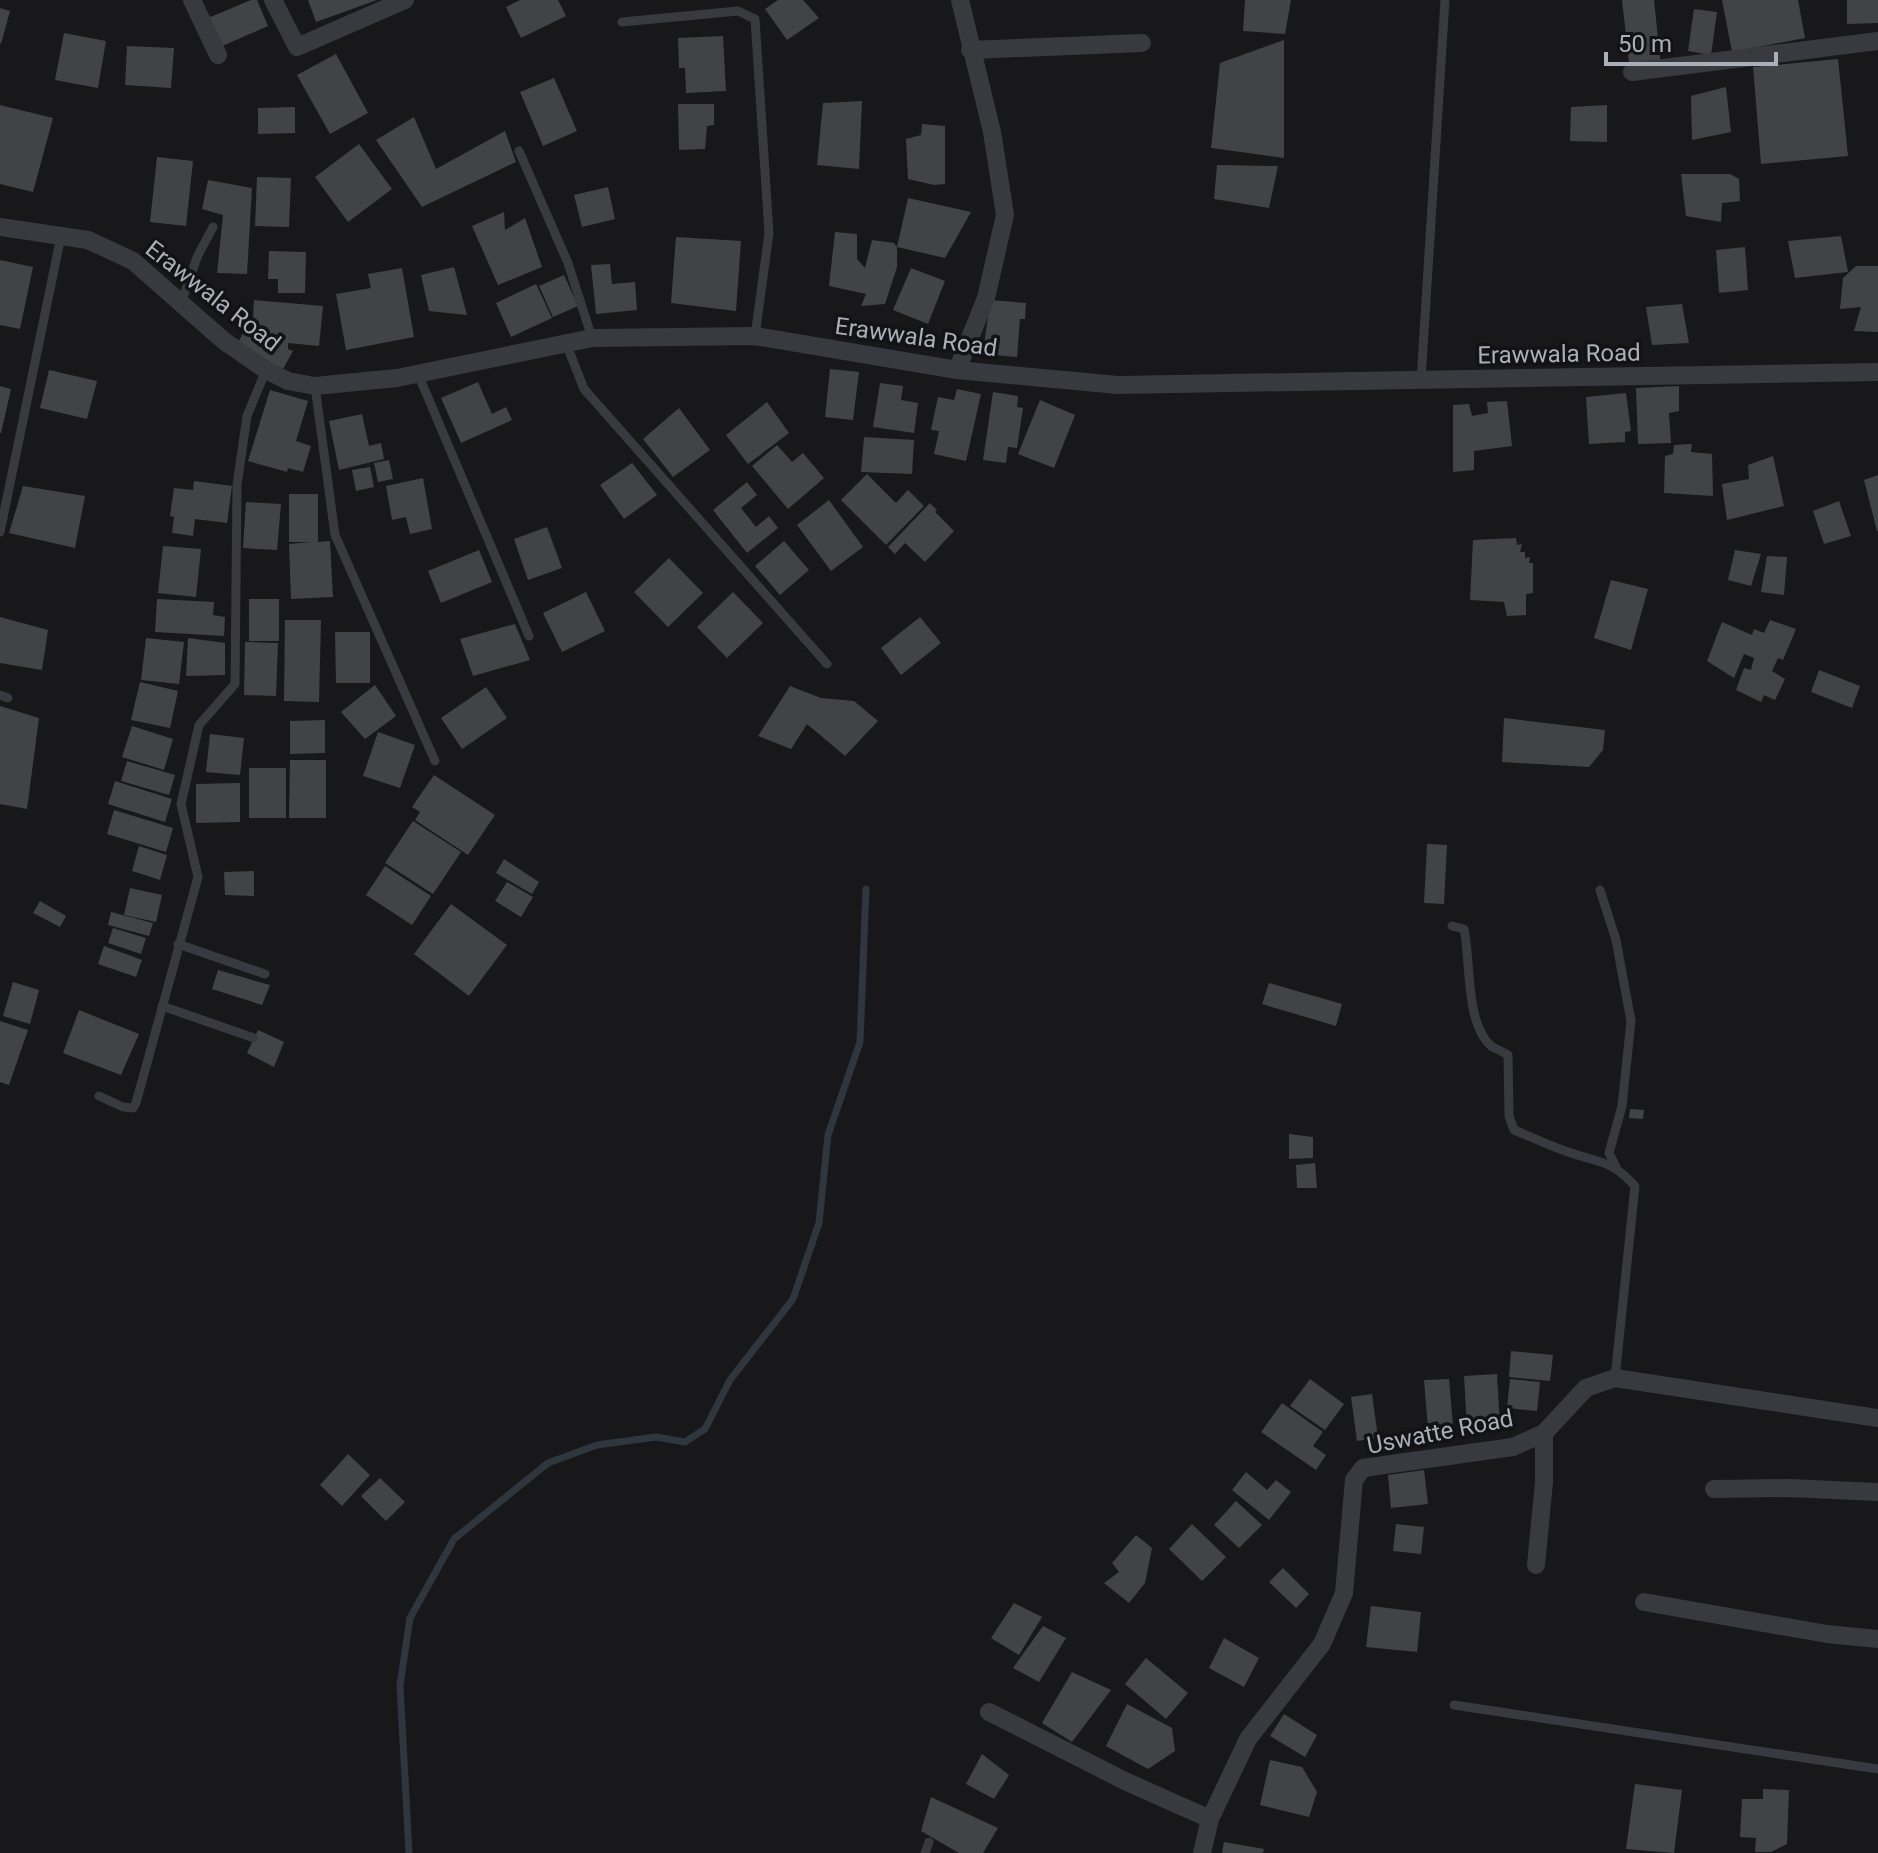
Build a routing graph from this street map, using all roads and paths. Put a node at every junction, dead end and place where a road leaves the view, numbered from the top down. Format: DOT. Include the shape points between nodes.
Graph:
graph roads {
  1 [pos="192,0"];
  2 [pos="273,0"];
  3 [pos="405,0"];
  4 [pos="960,0"];
  5 [pos="1445,0"];
  6 [pos="622,22"];
  7 [pos="1878,41"];
  8 [pos="1142,43"];
  9 [pos="970,50"];
  10 [pos="218,55"];
  11 [pos="1632,72"];
  12 [pos="519,151"];
  13 [pos="0,227"];
  14 [pos="213,227"];
  15 [pos="61,236"];
  16 [pos="181,303"];
  17 [pos="755,336"];
  18 [pos="592,338"];
  19 [pos="566,342"];
  20 [pos="266,370"];
  21 [pos="957,370"];
  22 [pos="1878,372"];
  23 [pos="418,373"];
  24 [pos="1421,380"];
  25 [pos="315,386"];
  26 [pos="0,532"];
  27 [pos="529,636"];
  28 [pos="827,664"];
  29 [pos="435,761"];
  30 [pos="1600,890"];
  31 [pos="1452,926"];
  32 [pos="178,944"];
  33 [pos="265,974"];
  34 [pos="162,1006"];
  35 [pos="254,1038"];
  36 [pos="99,1096"];
  37 [pos="1617,1169"];
  38 [pos="1615,1378"];
  39 [pos="1878,1418"];
  40 [pos="1544,1433"];
  41 [pos="1714,1489"];
  42 [pos="1878,1492"];
  43 [pos="1536,1565"];
  44 [pos="1644,1602"];
  45 [pos="1878,1639"];
  46 [pos="1454,1705"];
  47 [pos="989,1712"];
  48 [pos="1878,1769"];
  49 [pos="1210,1819"];
  50 [pos="929,1842"];
  51 [pos="925,1853"];
  52 [pos="1202,1853"];
  1 -- 10 [label="street"];
  2 -- 3 [label="street" via="297,47"];
  4 -- 9 [label="street"];
  5 -- 24 [label="lane"];
  6 -- 17 [label="lane" via="738,11 755,19 769,233"];
  7 -- 11 [label="street"];
  8 -- 9 [label="street"];
  9 -- 21 [label="street" via="992,132 1005,215 986,298"];
  12 -- 18 [label="lane" via="568,263"];
  13 -- 15 [label="street, Erawwala Road"];
  14 -- 16 [label="lane"];
  15 -- 16 [label="street, Erawwala Road" via="88,240 133,261"];
  15 -- 26 [label="lane"];
  16 -- 20 [label="street, Erawwala Road"];
  17 -- 18 [label="street, Erawwala Road"];
  17 -- 21 [label="street, Erawwala Road"];
  18 -- 19 [label="street, Erawwala Road"];
  19 -- 23 [label="street, Erawwala Road"];
  19 -- 28 [label="lane" via="584,389"];
  20 -- 25 [label="street, Erawwala Road"];
  20 -- 32 [label="lane" via="247,416 237,485 235,684 199,725 181,804 198,877"];
  21 -- 24 [label="street, Erawwala Road" via="1118,385"];
  22 -- 24 [label="street, Erawwala Road"];
  23 -- 25 [label="street, Erawwala Road"];
  23 -- 27 [label="lane"];
  25 -- 29 [label="lane" via="335,535"];
  30 -- 37 [label="lane" via="1616,940 1631,1021 1622,1106 1609,1153"];
  31 -- 37 [label="lane" via="1464,929 1477,1020 1489,1045 1508,1055 1514,1130"];
  32 -- 33 [label="lane"];
  32 -- 34 [label="lane"];
  34 -- 35 [label="lane"];
  34 -- 36 [label="lane" via="133,1108"];
  37 -- 38 [label="lane" via="1635,1186"];
  38 -- 39 [label="street"];
  38 -- 40 [label="street, Uswatte Road" via="1586,1388"];
  40 -- 43 [label="street"];
  40 -- 49 [label="street, Uswatte Road" via="1513,1447 1363,1468 1354,1480 1344,1593 1322,1644 1248,1739"];
  41 -- 42 [label="street"];
  44 -- 45 [label="street"];
  46 -- 48 [label="lane"];
  47 -- 49 [label="street"];
  49 -- 52 [label="street, Uswatte Road"];
  50 -- 51 [label="lane"];
}
